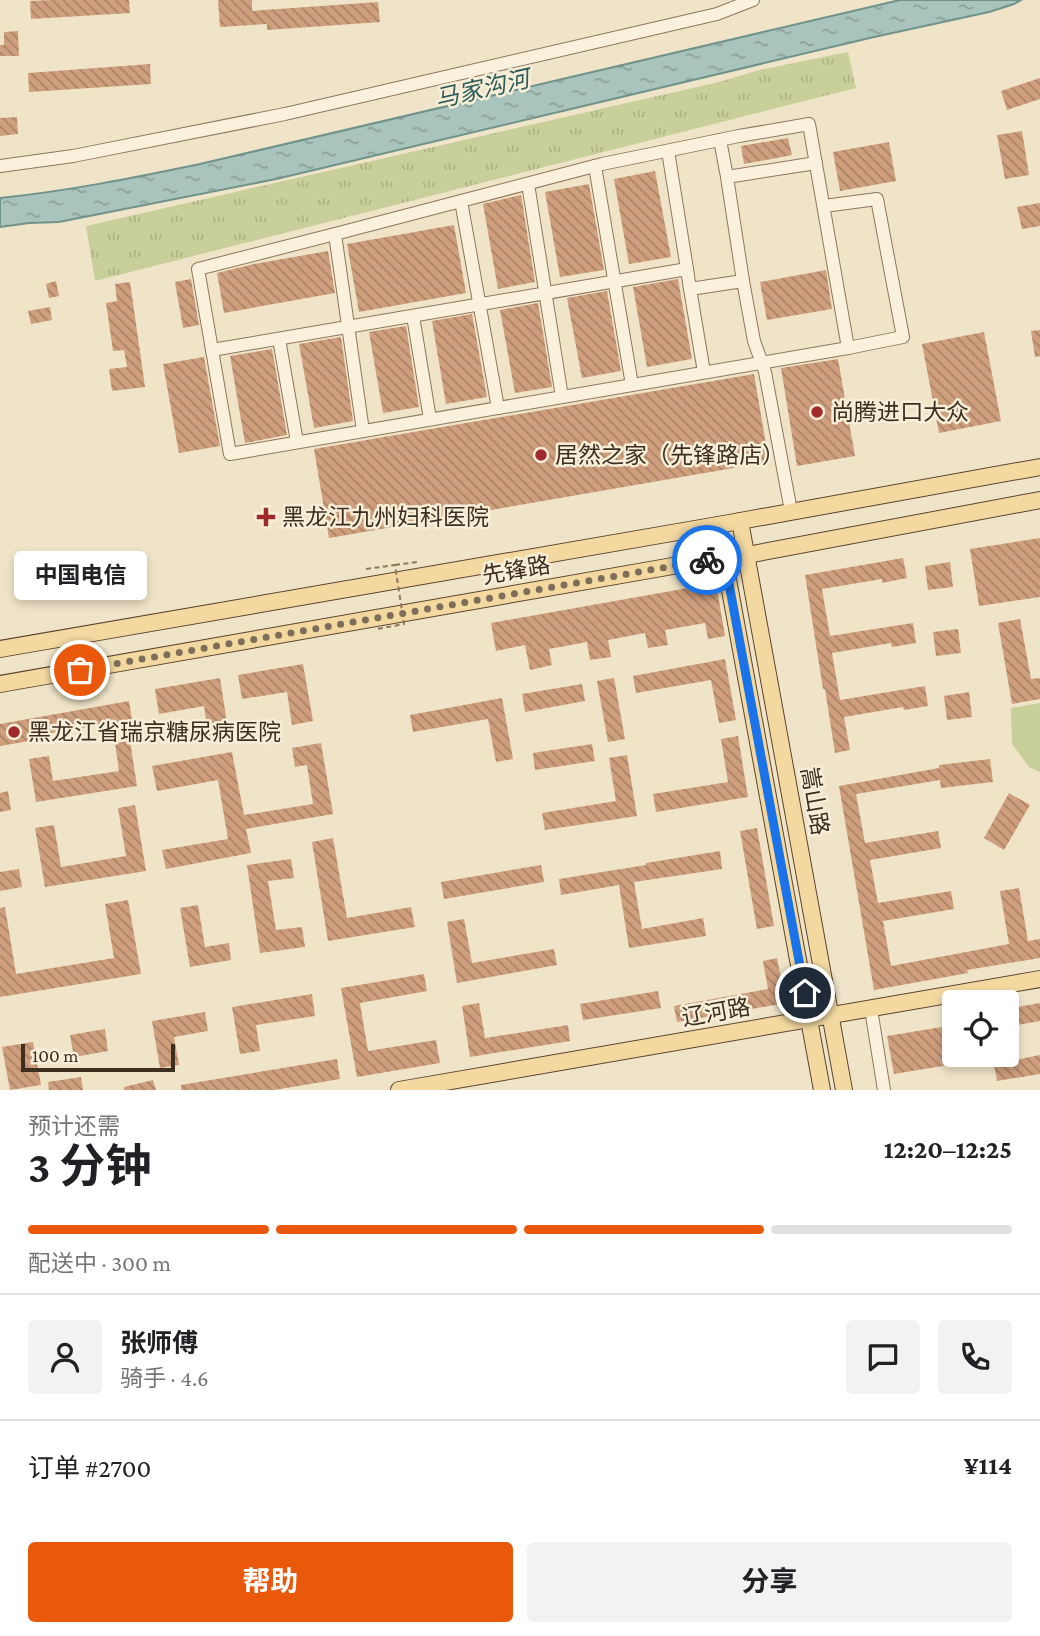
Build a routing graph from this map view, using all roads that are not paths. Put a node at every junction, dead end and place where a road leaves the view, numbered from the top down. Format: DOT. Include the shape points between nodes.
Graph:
graph roads {
  1 [pos="754,0"];
  2 [pos="720,140"];
  3 [pos="668,151"];
  4 [pos="816,163"];
  5 [pos="0,166"];
  6 [pos="595,166"];
  7 [pos="727,177"];
  8 [pos="528,184"];
  9 [pos="461,201"];
  10 [pos="824,206"];
  11 [pos="335,234"];
  12 [pos="687,269"];
  13 [pos="615,281"];
  14 [pos="743,281"];
  15 [pos="690,289"];
  16 [pos="545,293"];
  17 [pos="480,304"];
  18 [pos="413,316"];
  19 [pos="347,327"];
  20 [pos="279,339"];
  21 [pos="848,348"];
  22 [pos="212,350"];
  23 [pos="761,363"];
  24 [pos="704,372"];
  25 [pos="632,385"];
  26 [pos="562,397"];
  27 [pos="499,408"];
  28 [pos="430,419"];
  29 [pos="363,431"];
  30 [pos="297,442"];
  31 [pos="1040,467"];
  32 [pos="1040,500"];
  33 [pos="791,512"];
  34 [pos="740,521"];
  35 [pos="718,525"];
  36 [pos="747,555"];
  37 [pos="724,557"];
  38 [pos="0,649"];
  39 [pos="0,684"];
  40 [pos="1040,979"];
  41 [pos="1040,987"];
  42 [pos="1019,991"];
  43 [pos="942,1004"];
  44 [pos="872,1013"];
  45 [pos="832,1020"];
  46 [pos="810,1024"];
  47 [pos="399,1090"];
  48 [pos="447,1090"];
  49 [pos="822,1090"];
  50 [pos="844,1090"];
  51 [pos="884,1090"];
  1 -- 5 [label="street" via="718,14 285,114"];
  2 -- 3 [label="street"];
  2 -- 4 [label="street" via="809,124"];
  2 -- 7 [label="street"];
  3 -- 6 [label="street"];
  3 -- 12 [label="street"];
  4 -- 7 [label="street"];
  4 -- 10 [label="street"];
  6 -- 8 [label="street"];
  6 -- 13 [label="street"];
  7 -- 14 [label="street"];
  8 -- 9 [label="street"];
  8 -- 16 [label="street"];
  9 -- 11 [label="street"];
  9 -- 17 [label="street"];
  10 -- 21 [label="street"];
  10 -- 21 [label="street" via="877,199 903,337"];
  11 -- 19 [label="street"];
  11 -- 22 [label="street" via="198,269"];
  12 -- 13 [label="street"];
  12 -- 15 [label="street"];
  13 -- 16 [label="street"];
  13 -- 25 [label="street"];
  14 -- 15 [label="street"];
  14 -- 23 [label="street"];
  15 -- 24 [label="street"];
  16 -- 17 [label="street"];
  16 -- 26 [label="street"];
  17 -- 18 [label="street"];
  17 -- 27 [label="street"];
  18 -- 19 [label="street"];
  18 -- 28 [label="street"];
  19 -- 20 [label="street"];
  19 -- 29 [label="street"];
  20 -- 22 [label="street"];
  20 -- 30 [label="street"];
  21 -- 23 [label="street"];
  22 -- 30 [label="street" via="230,454"];
  23 -- 24 [label="street"];
  23 -- 33 [label="street"];
  24 -- 25 [label="street"];
  25 -- 26 [label="street"];
  26 -- 27 [label="street"];
  27 -- 28 [label="street"];
  28 -- 29 [label="street"];
  29 -- 30 [label="street"];
  31 -- 33 [label="main road, 先锋路"];
  32 -- 36 [label="main road, 先锋路"];
  33 -- 34 [label="main road, 先锋路"];
  34 -- 35 [label="main road, 先锋路"];
  34 -- 36 [label="main road, 嵩山路"];
  35 -- 37 [label="main road, 嵩山路"];
  35 -- 38 [label="main road, 先锋路"];
  36 -- 37 [label="main road, 先锋路"];
  36 -- 45 [label="main road, 嵩山路"];
  37 -- 39 [label="main road, 先锋路"];
  37 -- 46 [label="main road, 嵩山路"];
  40 -- 44 [label="main road, 辽河路"];
  41 -- 42 [label="main road, 辽河路"];
  43 -- 44 [label="main road, 辽河路"];
  44 -- 45 [label="main road, 辽河路"];
  44 -- 51 [label="street"];
  45 -- 46 [label="main road, 辽河路"];
  45 -- 50 [label="main road, 嵩山路"];
  46 -- 47 [label="main road, 辽河路"];
  46 -- 48 [label="main road, 辽河路"];
  46 -- 49 [label="main road, 嵩山路"];
}
